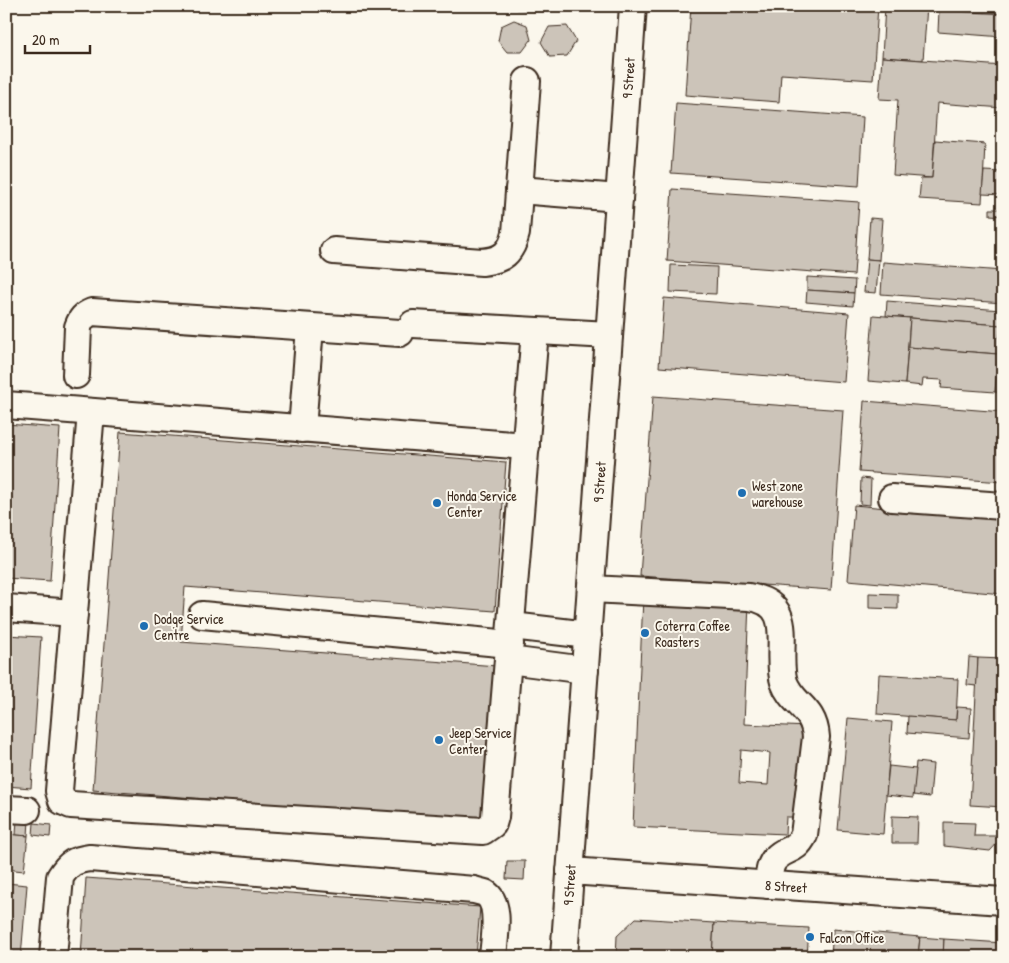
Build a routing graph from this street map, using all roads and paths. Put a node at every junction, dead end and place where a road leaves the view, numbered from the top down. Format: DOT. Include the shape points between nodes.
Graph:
graph roads {
  1 [pos="633,6"];
  2 [pos="527,81"];
  3 [pos="519,190"];
  4 [pos="619,198"];
  5 [pos="334,251"];
  6 [pos="310,327"];
  7 [pos="536,331"];
  8 [pos="609,335"];
  9 [pos="76,376"];
  10 [pos="6,405"];
  11 [pos="91,412"];
  12 [pos="302,428"];
  13 [pos="526,446"];
  14 [pos="892,498"];
  15 [pos="1003,506"];
  16 [pos="591,589"];
  17 [pos="6,608"];
  18 [pos="74,613"];
  19 [pos="202,615"];
  20 [pos="588,635"];
  21 [pos="510,643"];
  22 [pos="585,670"];
  23 [pos="570,871"];
  24 [pos="768,885"];
  25 [pos="1003,901"];
  26 [pos="53,957"];
  27 [pos="493,957"];
  28 [pos="564,957"];
  1 -- 4 [label="street, 9 Street"];
  2 -- 3 [label="street"];
  3 -- 4 [label="street"];
  3 -- 5 [label="street" via="513,245 506,255 495,261"];
  4 -- 8 [label="street, 9 Street"];
  6 -- 7 [label="street"];
  6 -- 9 [label="street" via="92,312 85,314 78,327"];
  6 -- 12 [label="street"];
  7 -- 8 [label="street"];
  7 -- 13 [label="street"];
  8 -- 16 [label="street, 9 Street"];
  10 -- 11 [label="street"];
  11 -- 12 [label="street"];
  11 -- 18 [label="street"];
  12 -- 13 [label="street"];
  13 -- 21 [label="street"];
  14 -- 15 [label="street"];
  16 -- 20 [label="street, 9 Street"];
  16 -- 24 [label="street" via="749,597 766,602 778,614 782,631 784,683 810,716 816,737 804,835 797,846 775,858"];
  17 -- 18 [label="street"];
  18 -- 21 [label="street" via="59,791 62,801 72,805 483,831 493,824 496,817"];
  19 -- 21 [label="street"];
  20 -- 21 [label="street"];
  20 -- 22 [label="street, 9 Street"];
  21 -- 22 [label="street"];
  22 -- 23 [label="street, 9 Street"];
  23 -- 24 [label="street, 8 Street"];
  23 -- 28 [label="street, 9 Street"];
  24 -- 25 [label="street, 8 Street"];
  26 -- 27 [label="street" via="60,877 67,866 78,859 90,858 474,890 494,902"];
}
